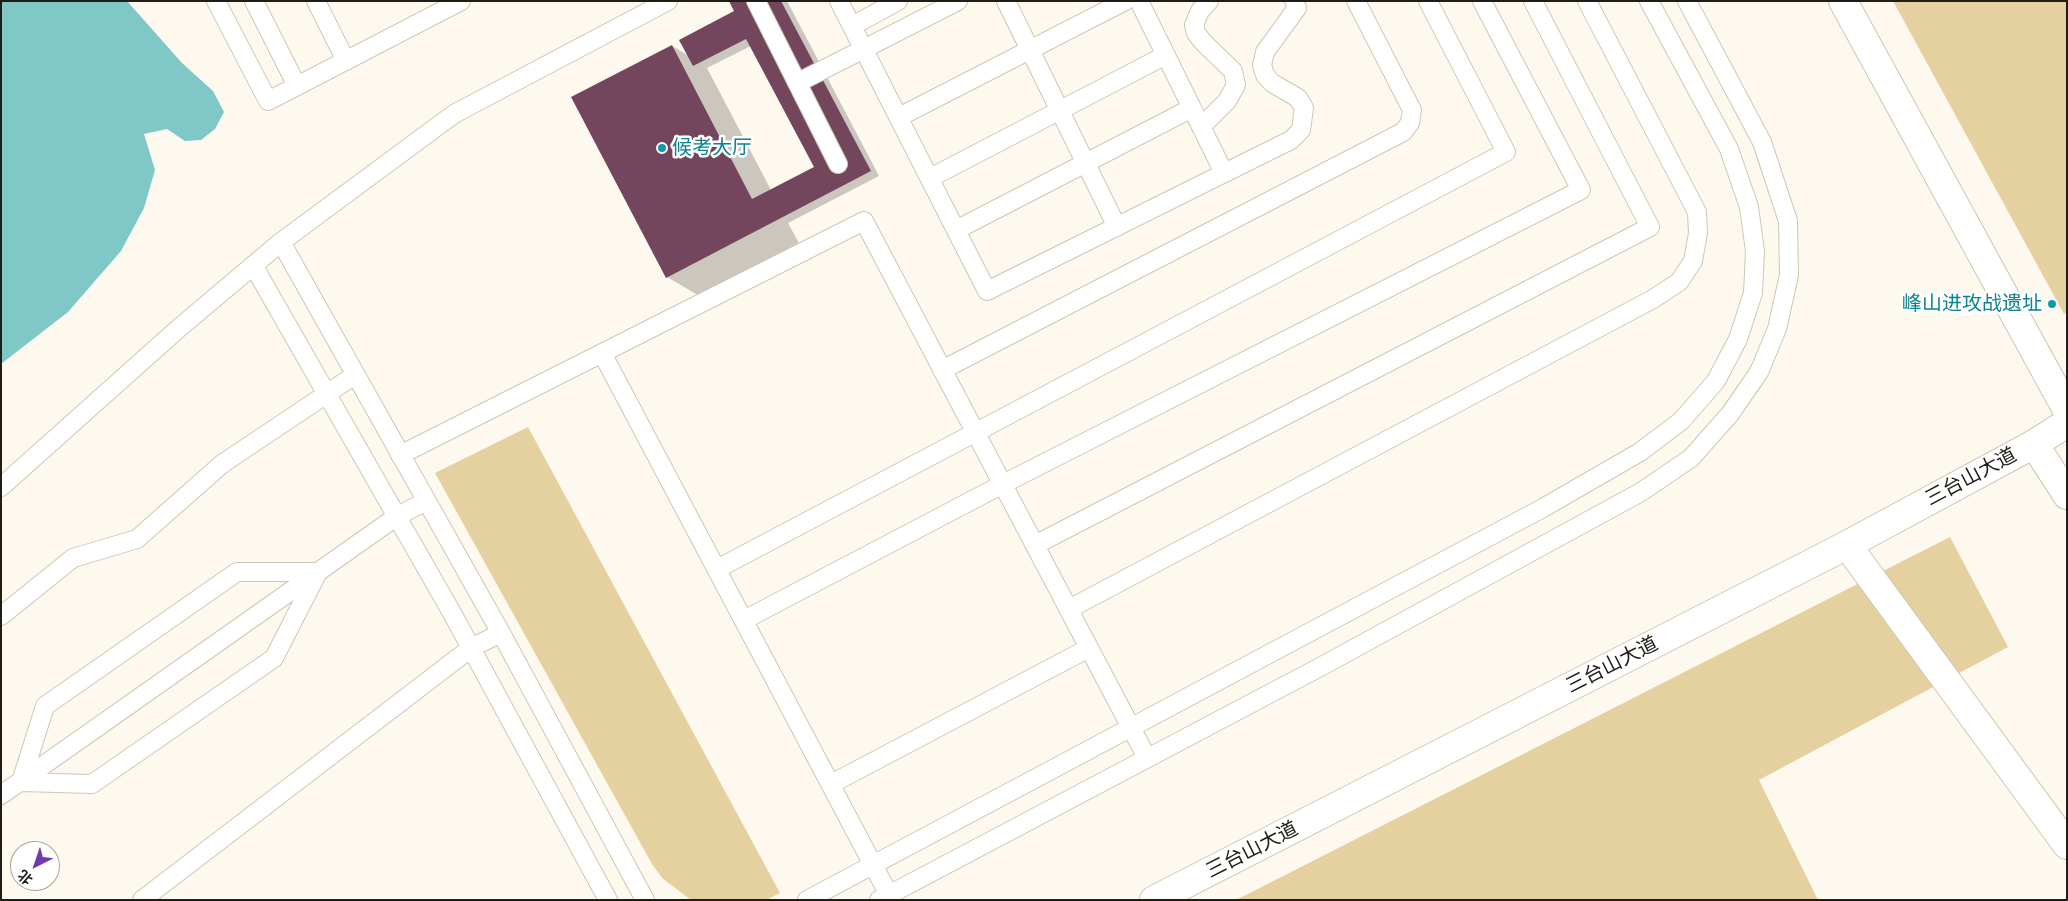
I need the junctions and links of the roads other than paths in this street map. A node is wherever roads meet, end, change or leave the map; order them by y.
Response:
1 (216, 1) edge
2 (254, 1) edge
3 (316, 1) edge
4 (461, 1) edge
5 (668, 1) edge
6 (756, 1) edge
7 (898, 1) edge
8 (958, 1) edge
9 (1006, 1) edge
10 (1126, 1) edge
11 (1139, 1) edge
12 (1209, 1) edge
13 (1294, 1) edge
14 (1356, 1) edge
15 (1428, 1) edge
16 (1482, 1) edge
17 (1533, 1) edge
18 (1587, 1) edge
19 (1648, 1) edge
20 (1686, 1) edge
21 (1844, 1) edge
22 (845, 3) edge
23 (436, 7) edge
24 (852, 26) junction
25 (864, 50) junction
26 (1030, 50) junction
27 (1166, 55) junction
28 (346, 61) junction
29 (797, 83) junction
30 (298, 86) junction
31 (1192, 108) junction
32 (1059, 110) junction
33 (899, 117) junction
34 (1201, 127) junction
35 (1085, 163) junction
36 (838, 164) dead end
37 (1224, 174) junction
38 (930, 178) junction
39 (1117, 227) junction
40 (956, 230) junction
41 (281, 242) junction
42 (254, 265) junction
43 (602, 353) junction
44 (942, 370) junction
45 (355, 375) junction
46 (326, 394) junction
47 (2067, 410) edge
48 (2067, 422) edge
49 (975, 432) junction
50 (2034, 444) junction
51 (400, 455) junction
52 (1002, 484) junction
53 (1, 487) edge
54 (2067, 495) edge
55 (426, 501) junction
56 (396, 517) junction
57 (1035, 545) junction
58 (1847, 545) junction
59 (717, 569) junction
60 (318, 572) junction
61 (1068, 609) junction
62 (1, 616) edge
63 (744, 620) junction
64 (501, 634) junction
65 (471, 648) junction
66 (1089, 648) junction
67 (1131, 727) junction
68 (1147, 758) junction
69 (21, 782) junction
70 (831, 784) junction
71 (1, 795) edge
72 (2067, 845) edge
73 (872, 865) junction
74 (884, 897) edge
75 (142, 900) edge
76 (608, 900) edge
77 (645, 900) edge
78 (807, 900) edge
79 (1154, 900) edge

1 - 30 lane
2 - 30 lane
3 - 28 lane
4 - 23 lane
5 - 41 lane
6 - 29 lane
7 - 24 lane
8 - 25 lane
9 - 26 lane
10 - 26 lane
11 - 27 lane
12 - 34 lane
13 - 37 lane
14 - 44 lane
15 - 49 lane
16 - 52 lane
17 - 57 lane
18 - 61 lane
19 - 67 lane
20 - 68 lane
21 - 47 main road
22 - 24 lane
23 - 28 lane
24 - 25 lane
25 - 29 lane
25 - 33 lane
26 - 32 lane
26 - 33 lane
27 - 31 lane
27 - 32 lane
28 - 30 lane
29 - 36 lane
31 - 34 lane
31 - 35 lane
32 - 35 lane
32 - 38 lane
33 - 38 lane
34 - 37 lane
35 - 39 lane
35 - 40 lane
37 - 39 lane
38 - 40 lane
39 - 40 lane
41 - 42 lane
41 - 45 lane
42 - 46 lane
42 - 53 lane
43 - 44 lane
43 - 51 lane
43 - 59 lane
44 - 49 lane
45 - 46 lane
45 - 51 lane
46 - 56 lane
46 - 62 lane
48 - 50 main road, 三台山大道
49 - 52 lane
49 - 59 lane
50 - 54 main road
50 - 58 main road, 三台山大道
51 - 55 lane
52 - 57 lane
52 - 63 lane
55 - 56 lane
55 - 64 lane
56 - 60 lane
56 - 65 lane
57 - 61 lane
58 - 72 main road
58 - 79 main road, 三台山大道
59 - 63 lane
60 - 69 lane
60 - 69 lane
60 - 69 lane
61 - 66 lane
63 - 70 lane
64 - 65 lane
64 - 77 lane
65 - 75 lane
65 - 76 lane
66 - 67 lane
66 - 70 lane
67 - 68 lane
67 - 73 lane
68 - 74 lane
69 - 71 lane
70 - 73 lane
73 - 74 lane
73 - 78 lane

